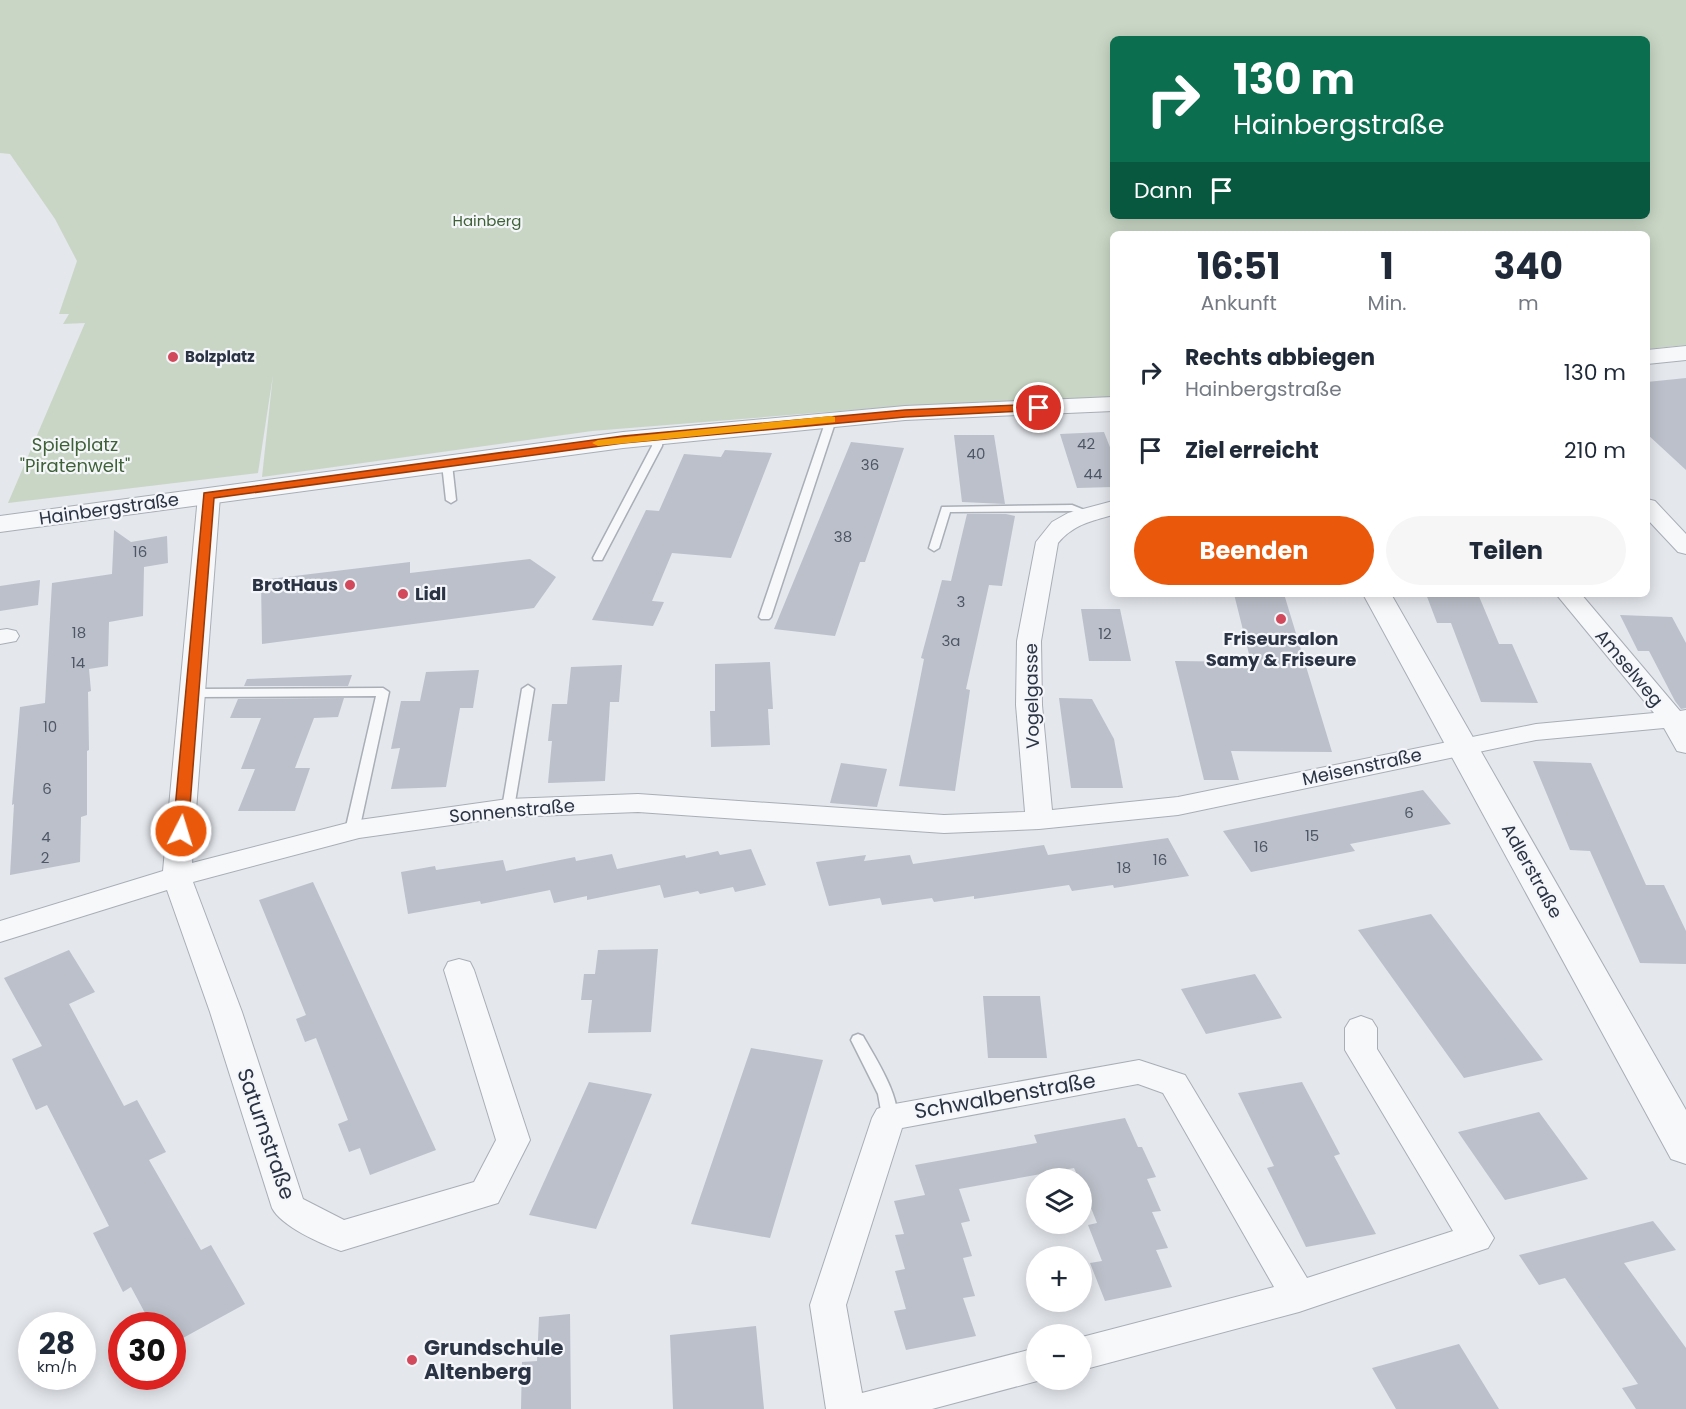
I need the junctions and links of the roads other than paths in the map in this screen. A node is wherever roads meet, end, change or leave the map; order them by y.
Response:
1 (1686, 353) edge
2 (1650, 357) edge
3 (1110, 404) edge
4 (831, 420) junction
5 (658, 436) junction
6 (447, 464) junction
7 (208, 496) junction
8 (451, 500) dead end
9 (1110, 509) edge
10 (1650, 509) edge
11 (1087, 513) junction
12 (0, 524) edge
13 (1686, 547) edge
14 (934, 548) dead end
15 (598, 558) dead end
16 (1379, 597) edge
17 (1571, 597) edge
18 (765, 617) dead end
19 (528, 689) dead end
20 (192, 693) junction
21 (1679, 718) edge
22 (1686, 745) edge
23 (1462, 746) junction
24 (508, 808) junction
25 (1039, 820) junction
26 (352, 831) junction
27 (177, 877) junction
28 (0, 932) edge
29 (459, 970) dead end
30 (1361, 1028) dead end
31 (858, 1040) dead end
32 (889, 1118) junction
33 (1686, 1147) edge
34 (1299, 1296) junction
35 (1092, 1350) edge
36 (1026, 1368) edge
37 (845, 1409) edge
38 (866, 1409) edge

1 - 2 street
3 - 4 street, Hainbergstraße
4 - 5 street, Hainbergstraße
4 - 18 lane
5 - 6 street, Hainbergstraße
5 - 15 lane
6 - 7 street, Hainbergstraße
6 - 8 lane
7 - 12 street, Hainbergstraße
7 - 20 street
9 - 11 street, Vogelgasse
10 - 13 street
11 - 14 lane
11 - 25 street, Vogelgasse
16 - 23 street, Adlerstraße
17 - 21 street, Amselweg
19 - 24 lane
20 - 26 lane
20 - 27 street
21 - 22 street, Amselweg
21 - 23 street, Meisenstraße
23 - 25 street, Meisenstraße
23 - 33 street, Adlerstraße
24 - 25 street, Sonnenstraße
24 - 26 street, Sonnenstraße
26 - 27 street, Sonnenstraße
27 - 28 street, Sonnenstraße
27 - 29 street, Saturnstraße
30 - 34 street
31 - 32 lane
32 - 34 street, Schwalbenstraße
32 - 37 street, Schwalbenstraße
34 - 35 street
36 - 38 street

